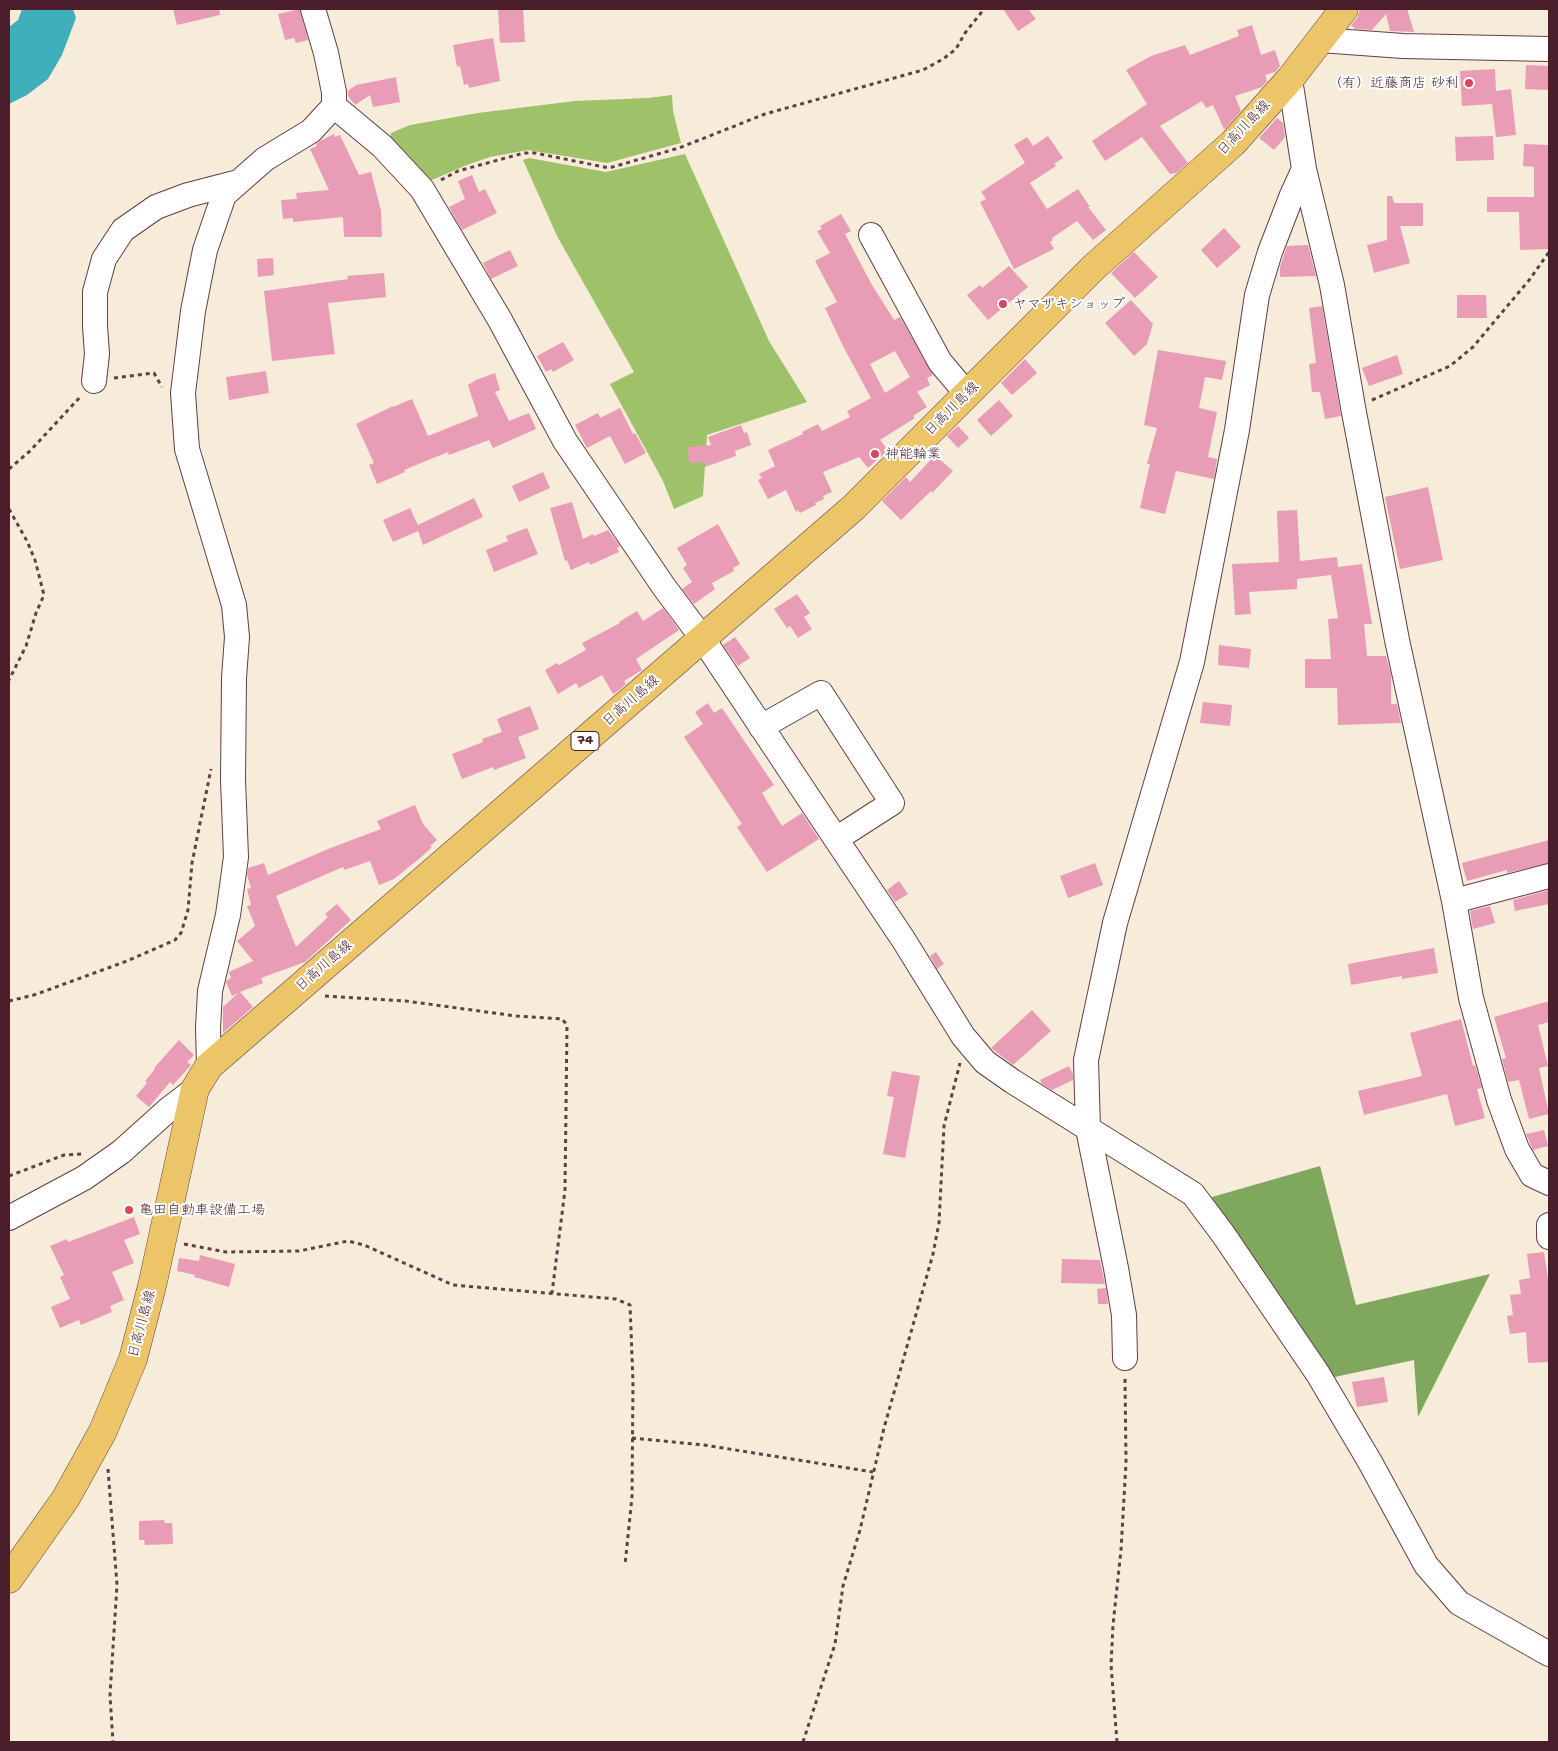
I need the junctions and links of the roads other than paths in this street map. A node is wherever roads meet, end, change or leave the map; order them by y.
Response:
1 (313, 9) edge
2 (1344, 9) edge
3 (1320, 40) junction
4 (1549, 48) edge
5 (1290, 79) junction
6 (334, 106) junction
7 (1304, 169) junction
8 (238, 182) junction
9 (871, 235) dead end
10 (94, 380) road end
11 (966, 394) junction
12 (703, 639) junction
13 (761, 727) junction
14 (836, 839) junction
15 (1549, 876) edge
16 (1454, 901) junction
17 (202, 1078) junction
18 (1088, 1129) junction
19 (1549, 1183) edge
20 (9, 1218) edge
21 (1549, 1225) edge
22 (1549, 1238) edge
23 (1124, 1358) road end
24 (9, 1580) edge
25 (1549, 1654) edge

1 - 6 street
2 - 3 main road, 日高川島線 / 74
3 - 4 street
3 - 5 main road, 日高川島線 / 74
5 - 7 street
5 - 11 main road, 日高川島線 / 74
6 - 8 street
6 - 12 street
7 - 16 street
7 - 18 street
8 - 10 street
8 - 17 street
9 - 11 street
11 - 12 main road, 日高川島線 / 74
12 - 13 street
12 - 17 main road, 日高川島線 / 74
13 - 14 street
13 - 14 street
14 - 18 street
15 - 16 street
16 - 19 street
17 - 20 street
17 - 24 main road, 日高川島線
18 - 23 street
18 - 25 street
21 - 22 street

